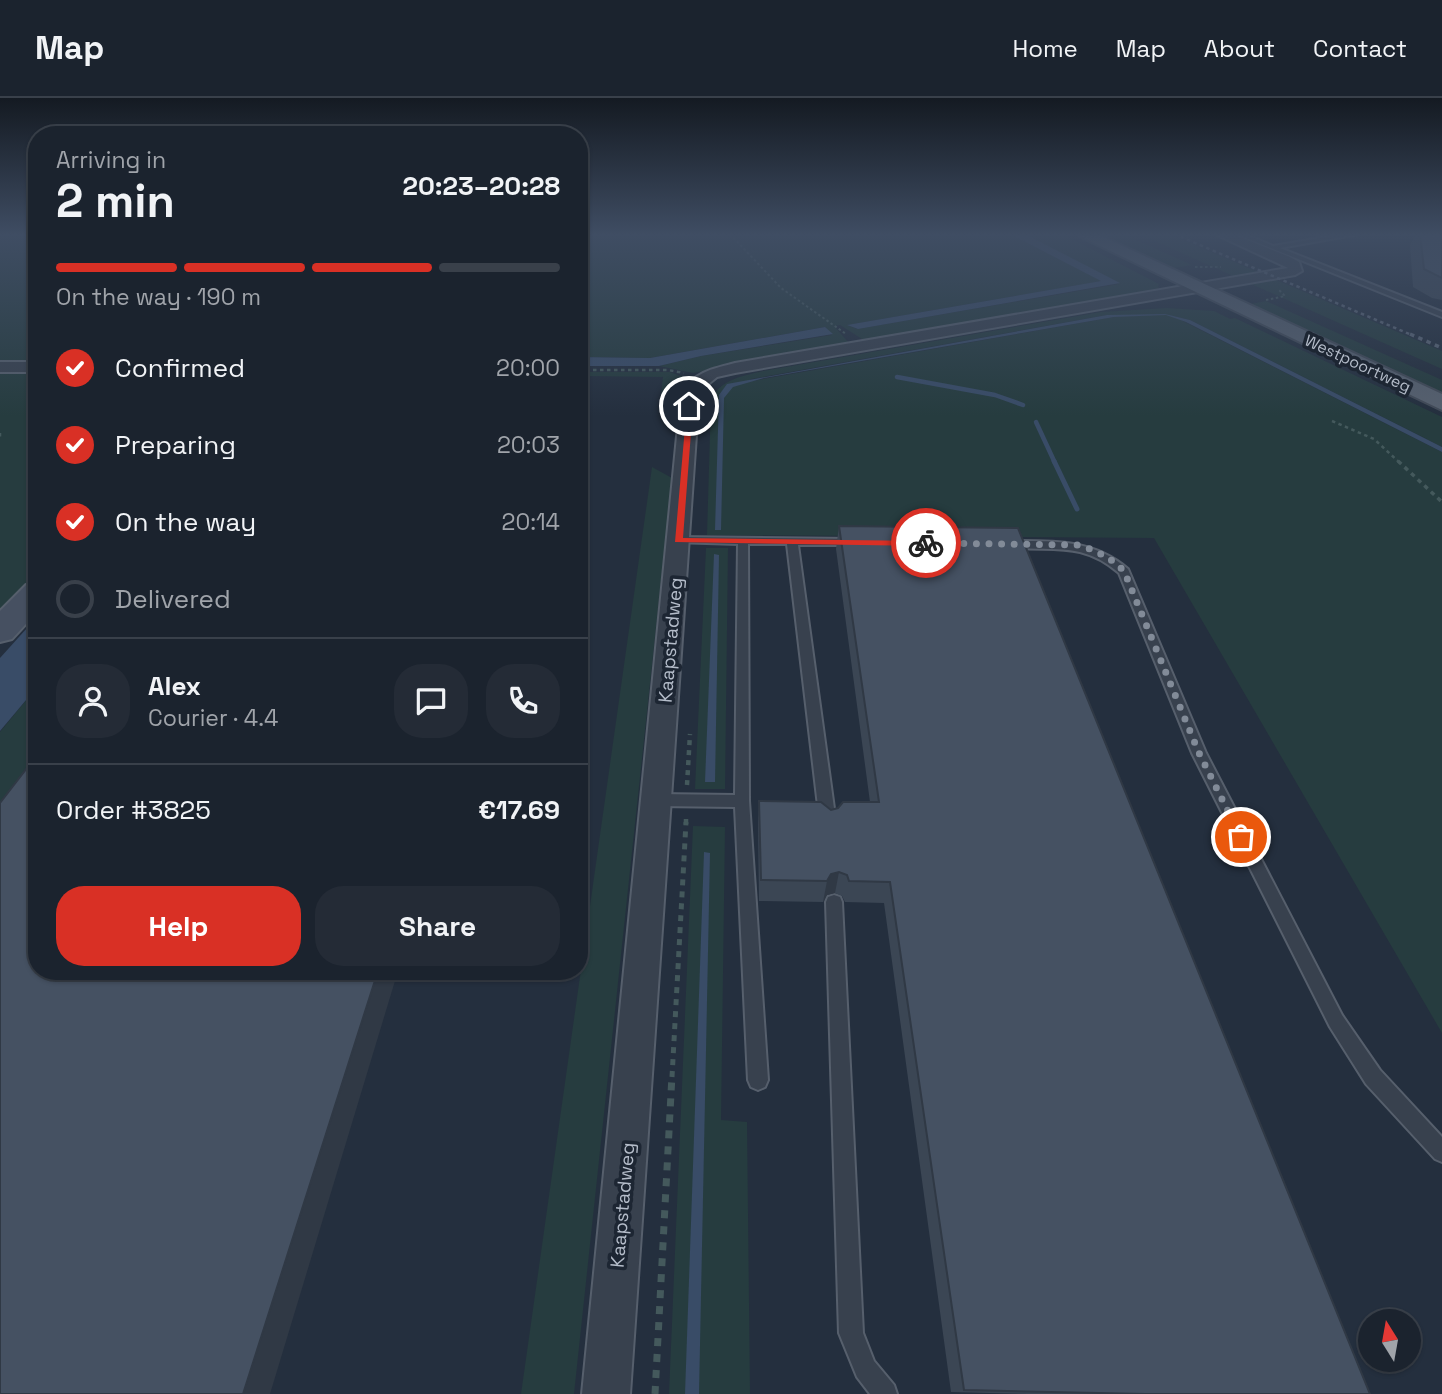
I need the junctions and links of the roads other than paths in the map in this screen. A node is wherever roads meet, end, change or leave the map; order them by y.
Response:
1 (1165, 294) edge
2 (1201, 294) edge
3 (1390, 294) edge
4 (1442, 315) edge
5 (0, 367) edge
6 (28, 367) edge
7 (1442, 402) edge
8 (678, 540) junction
9 (743, 541) junction
10 (792, 542) junction
11 (874, 543) edge
12 (996, 544) edge
13 (28, 601) edge
14 (0, 631) edge
15 (672, 800) junction
16 (742, 801) junction
17 (828, 823) edge
18 (834, 902) dead end
19 (758, 1080) dead end
20 (1442, 1152) edge
21 (606, 1394) edge
22 (885, 1394) edge

1 - 8 street, Kaapstadweg
2 - 7 main road, Westpoortweg
3 - 4 lane
5 - 6 street
8 - 9 lane
8 - 15 street, Kaapstadweg
9 - 10 lane
9 - 16 lane
10 - 11 lane
10 - 17 lane
12 - 20 lane
13 - 14 street
15 - 16 lane
15 - 21 street, Kaapstadweg
16 - 19 lane
18 - 22 lane

